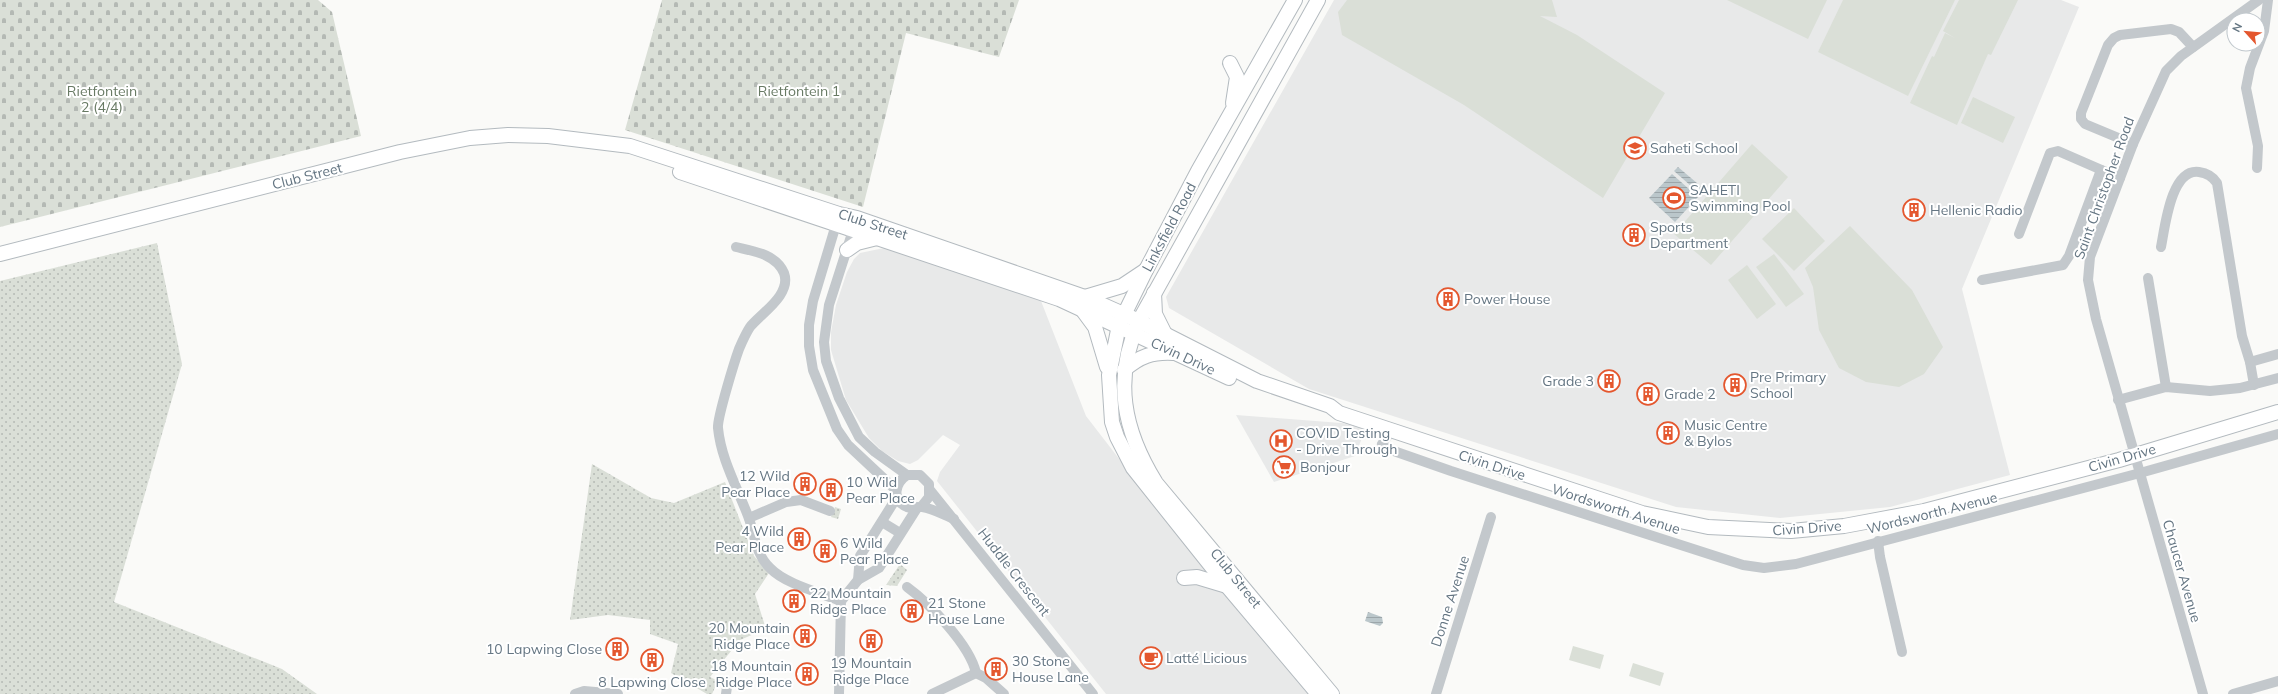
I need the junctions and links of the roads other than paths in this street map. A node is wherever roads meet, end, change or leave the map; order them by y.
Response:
1 (1295, 0) edge
2 (1318, 0) edge
3 (2259, 0) edge
4 (2268, 0) edge
5 (2193, 47) junction
6 (1230, 63) dead end
7 (1230, 115) junction
8 (2133, 144) junction
9 (2257, 168) dead end
10 (2101, 170) junction
11 (2120, 178) junction
12 (837, 219) junction
13 (855, 224) junction
14 (2019, 234) dead end
15 (880, 238) junction
16 (736, 247) dead end
17 (2161, 247) dead end
18 (847, 250) junction
19 (0, 254) edge
20 (1146, 270) junction
21 (2148, 278) dead end
22 (1982, 280) dead end
23 (1154, 293) junction
24 (1083, 302) junction
25 (1122, 320) junction
26 (1137, 327) junction
27 (1165, 334) junction
28 (1179, 354) junction
29 (2278, 354) edge
30 (2250, 362) junction
31 (1124, 370) junction
32 (1109, 375) junction
33 (2278, 378) edge
34 (2254, 384) junction
35 (2166, 387) junction
36 (2118, 400) junction
37 (2278, 412) edge
38 (1339, 413) junction
39 (1390, 431) junction
40 (2278, 434) edge
41 (2133, 455) junction
42 (1138, 464) junction
43 (2140, 473) junction
44 (907, 475) junction
45 (930, 490) junction
46 (896, 494) junction
47 (919, 507) junction
48 (830, 511) dead end
49 (1491, 517) dead end
50 (749, 518) junction
51 (954, 519) junction
52 (882, 522) junction
53 (900, 533) junction
54 (1878, 541) junction
55 (1184, 578) dead end
56 (858, 580) junction
57 (1227, 586) junction
58 (907, 587) dead end
59 (841, 601) junction
60 (1051, 642) junction
61 (1902, 652) dead end
62 (976, 673) junction
63 (2278, 681) edge
64 (575, 694) edge
65 (618, 694) edge
66 (840, 694) edge
67 (932, 694) edge
68 (1004, 694) edge
69 (1093, 694) edge
70 (1098, 694) edge
71 (1318, 694) edge
72 (1332, 694) edge
73 (1436, 694) edge
74 (2202, 694) edge
75 (2234, 694) edge

1 - 7 main road, Linksfield Road
2 - 23 main road, Linksfield Road
3 - 5 street, Saint Christopher Road
4 - 9 street
5 - 8 street, Saint Christopher Road
5 - 8 street
6 - 7 main road
7 - 20 main road, Linksfield Road
8 - 11 street, Saint Christopher Road
10 - 11 street
10 - 14 street
10 - 22 street
11 - 36 street, Saint Christopher Road
12 - 13 main road, Club Street
12 - 19 main road, Club Street
12 - 46 street
13 - 15 main road, Club Street
13 - 18 street
13 - 24 main road, Club Street
15 - 18 main road
15 - 24 main road, Club Street
16 - 50 street
17 - 30 street
18 - 44 street
20 - 24 main road
20 - 25 main road, Linksfield Road
21 - 35 street
23 - 26 main road, Linksfield Road
23 - 27 main road
24 - 25 main road, Club Street
24 - 32 main road
25 - 26 main road, Civin Drive
25 - 32 main road, Linksfield Road
26 - 27 main road, Civin Drive
26 - 28 main road, Civin Drive
26 - 31 main road, Linksfield Road
27 - 38 main road, Civin Drive
28 - 31 main road
28 - 38 main road, Civin Drive
29 - 30 street
30 - 34 street
31 - 42 main road, Linksfield Road
32 - 42 main road, Linksfield Road
33 - 34 street
34 - 35 street
35 - 36 street
36 - 41 street, Saint Christopher Road
37 - 41 main road, Civin Drive
38 - 39 main road, Civin Drive
39 - 41 main road, Civin Drive
39 - 54 street, Wordsworth Avenue
40 - 43 street, Wordsworth Avenue
41 - 43 street, Chaucer Avenue
42 - 57 main road, Club Street
42 - 72 main road, Club Street
43 - 54 street, Wordsworth Avenue
43 - 74 street, Chaucer Avenue
44 - 45 street
44 - 46 street
45 - 47 street
45 - 51 street, Huddle Crescent
46 - 47 street
46 - 52 street
47 - 51 street
47 - 53 street
48 - 50 street
49 - 73 street, Donne Avenue
50 - 59 street
51 - 60 street, Huddle Crescent
52 - 53 street
52 - 56 street
53 - 56 street
54 - 61 street
55 - 57 main road
56 - 59 street
57 - 71 main road, Club Street
58 - 62 street
59 - 66 street
60 - 69 street, Huddle Crescent
60 - 70 street, Huddle Crescent
62 - 67 street
62 - 68 street
63 - 75 street
64 - 65 street

